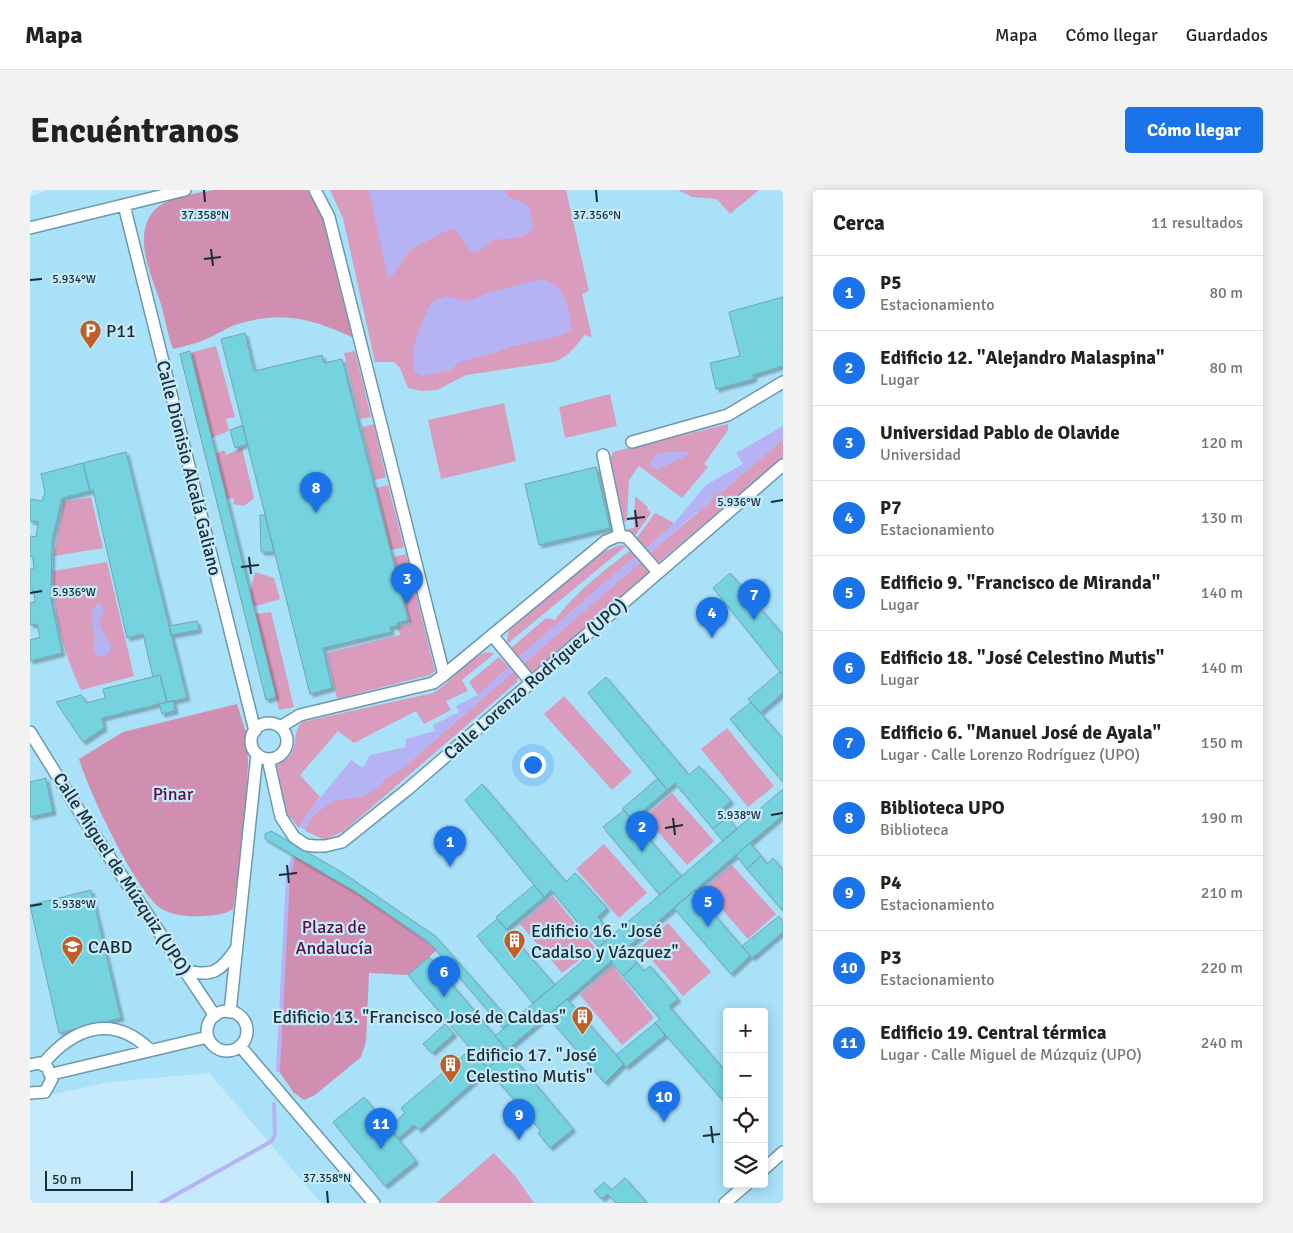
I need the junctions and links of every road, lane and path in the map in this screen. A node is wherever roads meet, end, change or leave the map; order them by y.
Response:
1 (185, 190) edge
2 (316, 190) edge
3 (124, 205) junction
4 (30, 228) edge
5 (783, 382) edge
6 (632, 442) dead end
7 (603, 455) dead end
8 (783, 465) edge
9 (620, 536) junction
10 (658, 572) junction
11 (492, 635) junction
12 (444, 675) junction
13 (530, 682) junction
14 (280, 727) junction
15 (255, 731) junction
16 (30, 734) edge
17 (262, 757) junction
18 (236, 949) junction
19 (185, 970) junction
20 (230, 1012) junction
21 (215, 1016) junction
22 (208, 1037) junction
23 (240, 1046) junction
24 (150, 1050) junction
25 (30, 1064) edge
26 (43, 1064) junction
27 (52, 1074) junction
28 (32, 1095) edge
29 (783, 1152) edge
30 (768, 1165) edge
31 (742, 1188) edge
32 (374, 1203) edge
33 (725, 1203) edge

1 - 3 street
2 - 12 street
3 - 4 street
3 - 15 street, Calle Dionisio Alcalá Galiano
5 - 6 street
7 - 9 street
8 - 10 street, Calle Lorenzo Rodríguez (UPO)
9 - 10 street
9 - 11 street
10 - 13 street, Calle Lorenzo Rodríguez (UPO)
11 - 12 street
11 - 13 street
12 - 14 street
13 - 17 street, Calle Lorenzo Rodríguez (UPO)
14 - 15 street
14 - 17 street
15 - 17 street
16 - 19 street, Calle Miguel de Múzquiz (UPO)
17 - 18 street
18 - 19 street
18 - 20 street
19 - 21 street, Calle Miguel de Múzquiz (UPO)
20 - 21 street
20 - 23 street
21 - 22 street
22 - 23 street
22 - 24 street
23 - 32 street
24 - 26 street
24 - 27 street
25 - 26 street
26 - 27 street
27 - 28 street
29 - 30 street
31 - 33 street

